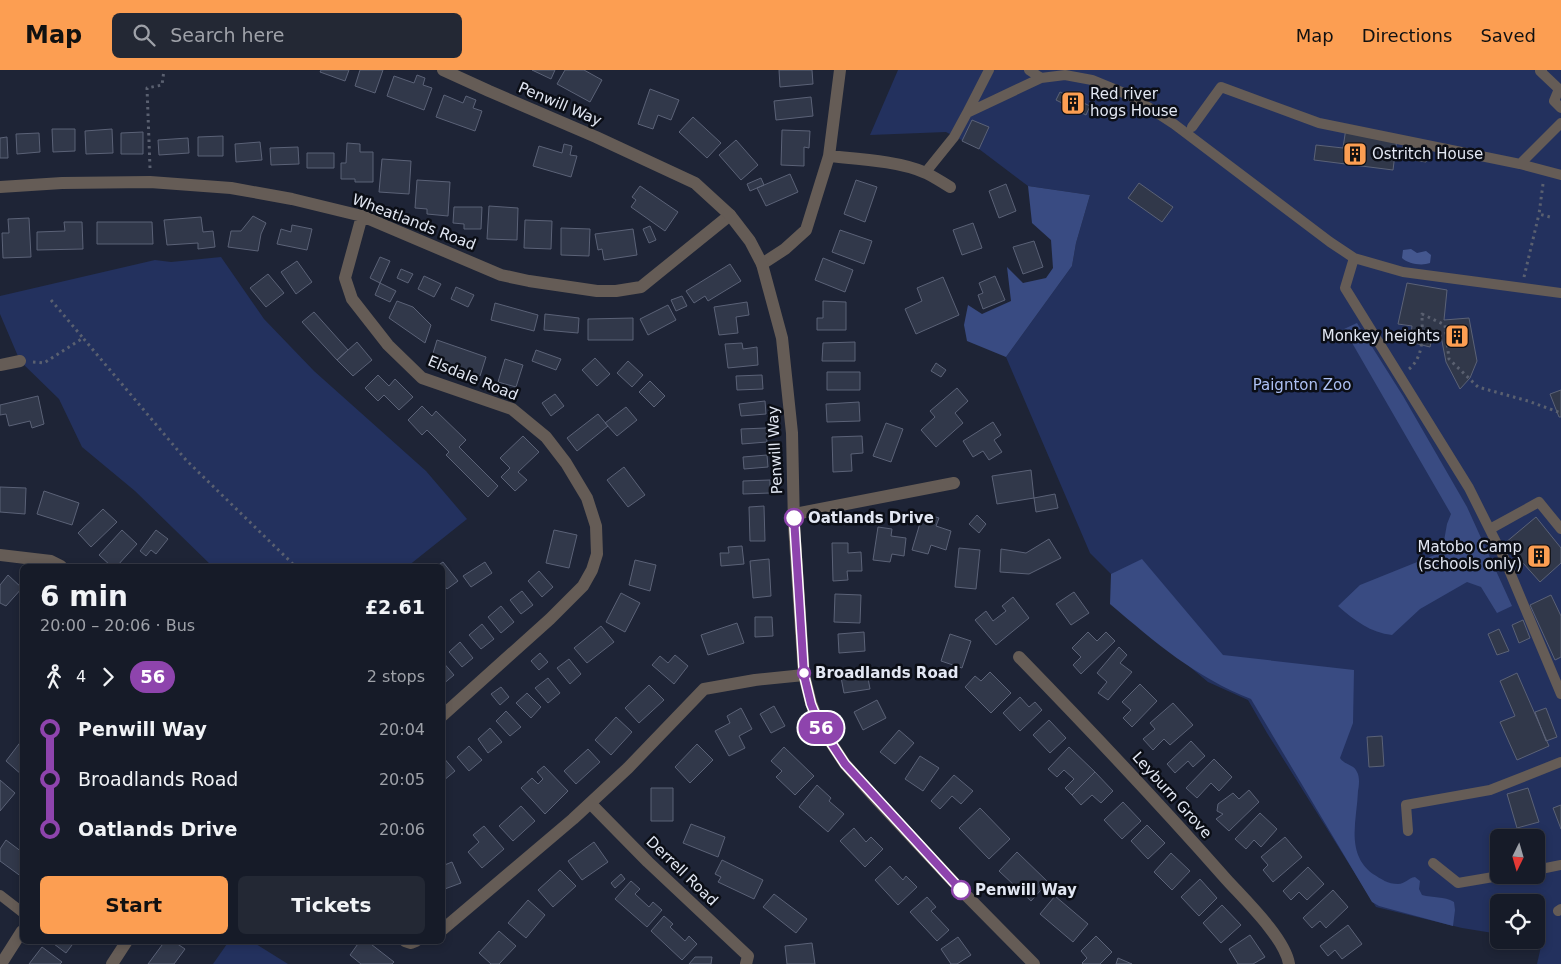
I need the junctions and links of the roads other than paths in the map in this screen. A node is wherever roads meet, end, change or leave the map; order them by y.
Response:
1 (443, 70) edge
2 (840, 70) edge
3 (989, 70) edge
4 (1029, 70) edge
5 (1542, 70) edge
6 (1041, 78) junction
7 (1561, 108) edge
8 (967, 113) junction
9 (1561, 123) edge
10 (1192, 127) dead end
11 (829, 156) junction
12 (1520, 164) junction
13 (926, 173) junction
14 (1561, 176) edge
15 (0, 187) edge
16 (950, 187) dead end
17 (730, 215) junction
18 (362, 216) junction
19 (1354, 258) junction
20 (762, 264) junction
21 (1561, 293) edge
22 (20, 361) road end
23 (0, 364) edge
24 (954, 483) dead end
25 (794, 514) junction
26 (1490, 529) junction
27 (1561, 529) edge
28 (0, 554) edge
29 (57, 564) edge
30 (1019, 657) dead end
31 (804, 675) junction
32 (1561, 694) edge
33 (445, 713) edge
34 (1561, 762) edge
35 (590, 803) junction
36 (1408, 832) dead end
37 (1433, 863) dead end
38 (1561, 865) edge
39 (1545, 868) edge
40 (1490, 878) edge
41 (0, 895) edge
42 (20, 910) edge
43 (445, 927) edge
44 (20, 934) edge
45 (125, 944) edge
46 (1, 964) edge
47 (112, 964) edge
48 (746, 964) edge
49 (1034, 964) edge
50 (1289, 964) edge

1 - 17 street, Penwill Way
2 - 11 street
3 - 8 lane
4 - 6 lane
5 - 7 lane
6 - 8 lane
6 - 19 lane
8 - 13 lane
9 - 12 lane
10 - 12 lane
11 - 13 street
11 - 20 street
12 - 14 lane
13 - 16 street
15 - 18 street, Wheatlands Road
17 - 18 street, Wheatlands Road
17 - 20 street, Penwill Way
18 - 33 street, Elsdale Road
19 - 21 lane
19 - 26 lane
20 - 25 street, Penwill Way
22 - 23 street
24 - 25 street
25 - 31 street, Penwill Way
26 - 27 lane
26 - 32 lane
28 - 29 street
30 - 50 street, Leyburn Grove
31 - 35 street
31 - 49 street, Penwill Way
34 - 36 lane
35 - 43 street
35 - 48 street, Derrell Road
37 - 40 lane
38 - 39 lane
41 - 42 lane
44 - 46 street
45 - 47 street

